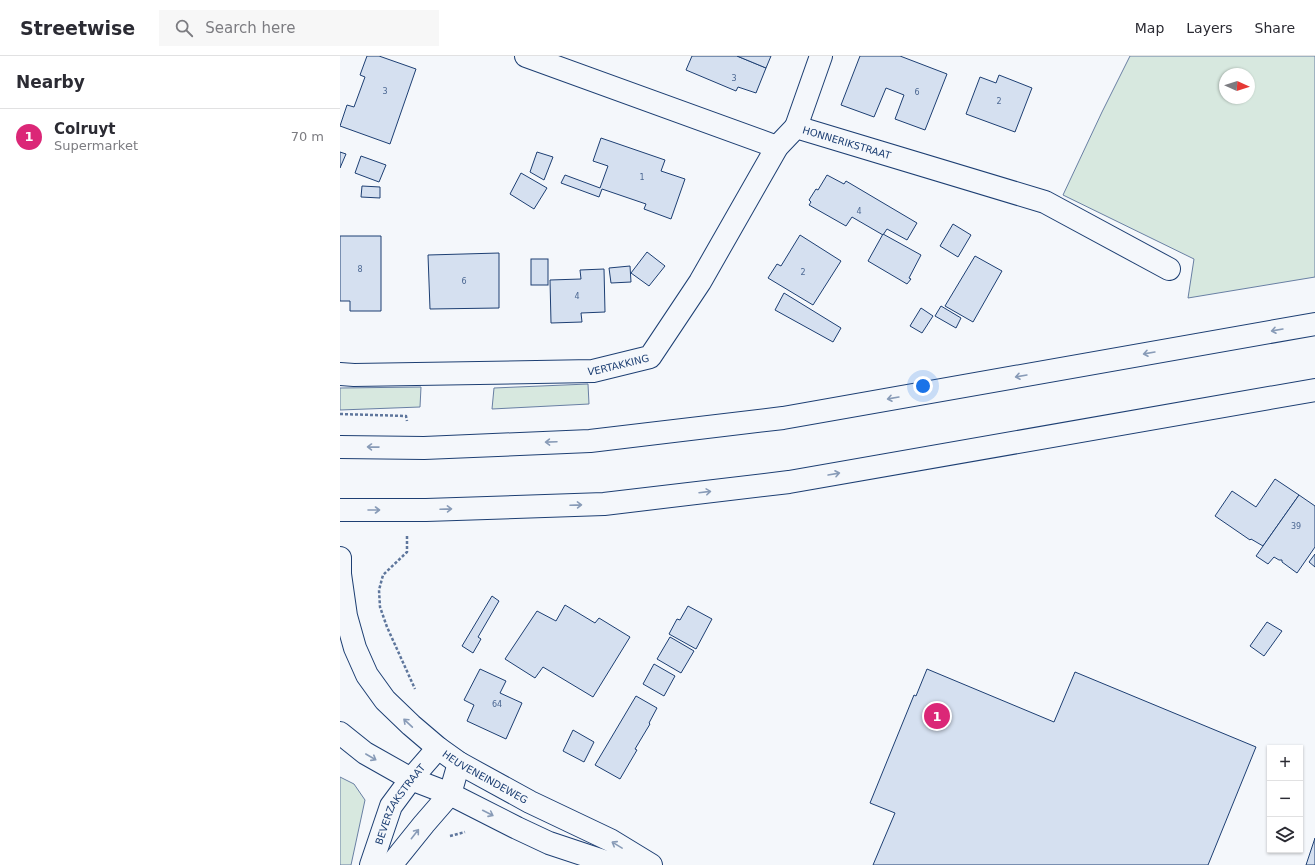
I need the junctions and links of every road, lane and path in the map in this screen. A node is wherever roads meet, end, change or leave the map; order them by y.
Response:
1 (526, 56) edge
2 (822, 56) edge
3 (796, 127) junction
4 (777, 147) junction
5 (1169, 269) dead end
6 (1315, 324) edge
7 (340, 374) edge
8 (1315, 390) edge
9 (340, 414) edge
10 (406, 416) dead end
11 (340, 447) edge
12 (340, 510) edge
13 (406, 552) dead end
14 (340, 558) edge
15 (347, 651) edge
16 (415, 689) dead end
17 (340, 734) edge
18 (438, 748) junction
19 (459, 763) junction
20 (411, 779) junction
21 (450, 794) junction
22 (371, 865) edge
23 (391, 865) edge
24 (627, 865) edge
25 (651, 865) edge

1 - 4 main road
2 - 3 main road
3 - 4 main road, HONNERIKSTRAAT
3 - 5 main road, HONNERIKSTRAAT
4 - 7 main road, VERTAKKING
6 -> 11 main road
12 -> 8 main road
9 - 10 path
13 - 16 path
14 - 15 main road, HEUVENEINDEWEG
18 -> 15 main road, HEUVENEINDEWEG
17 -> 20 main road
18 - 19 main road, HEUVENEINDEWEG
18 - 20 main road, BEVERZAKSTRAAT
19 - 21 main road
25 -> 19 main road, HEUVENEINDEWEG
20 - 21 main road
20 - 22 main road, BEVERZAKSTRAAT
23 -> 21 main road
21 -> 24 main road

